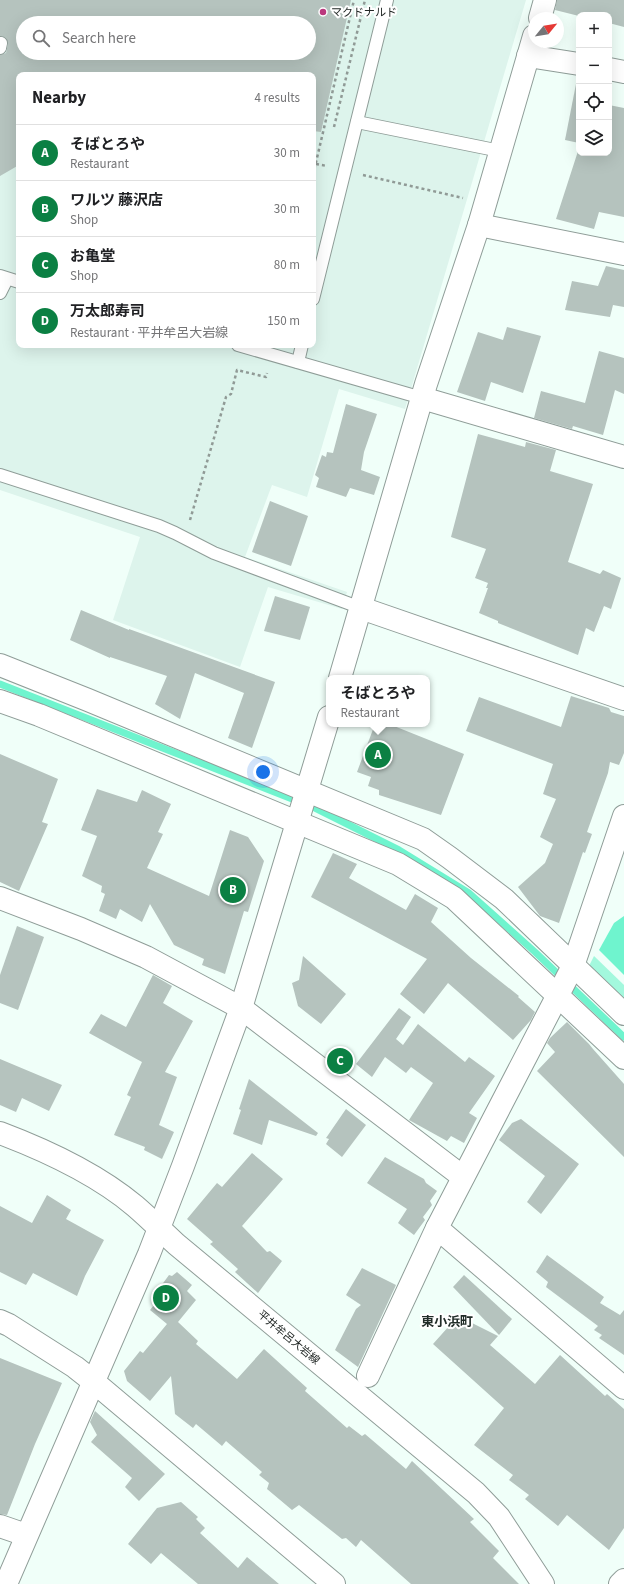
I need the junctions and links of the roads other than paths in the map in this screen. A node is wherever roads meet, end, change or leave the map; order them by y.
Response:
1 (387, 0) edge
2 (545, 0) edge
3 (542, 12) edge
4 (530, 48) edge
5 (536, 48) edge
6 (576, 63) edge
7 (612, 70) edge
8 (624, 72) edge
9 (357, 122) junction
10 (500, 151) junction
11 (479, 225) junction
12 (624, 254) edge
13 (3, 277) edge
14 (16, 281) edge
15 (316, 288) edge
16 (0, 293) edge
17 (248, 348) edge
18 (301, 348) edge
19 (298, 362) junction
20 (422, 398) junction
21 (624, 457) edge
22 (0, 475) edge
23 (361, 608) junction
24 (0, 665) edge
25 (341, 675) edge
26 (624, 699) edge
27 (0, 701) edge
28 (326, 727) edge
29 (308, 790) junction
30 (624, 816) edge
31 (298, 822) junction
32 (0, 898) edge
33 (573, 966) junction
34 (557, 996) junction
35 (241, 1008) junction
36 (624, 1014) edge
37 (624, 1058) edge
38 (0, 1133) edge
39 (463, 1177) junction
40 (437, 1228) junction
41 (159, 1229) junction
42 (0, 1321) edge
43 (368, 1376) dead end
44 (94, 1382) junction
45 (624, 1388) edge
46 (0, 1526) edge
47 (26, 1535) junction
48 (624, 1580) edge
49 (6, 1584) edge
50 (334, 1584) edge
51 (543, 1584) edge
52 (620, 1584) edge

1 - 9 lane
2 - 3 street
4 - 10 street
5 - 6 street
7 - 8 street
9 - 10 lane
9 - 15 lane
10 - 11 street
11 - 12 street
11 - 20 street
13 - 14 lane
13 - 16 lane
17 - 19 lane
18 - 19 lane
19 - 20 lane
20 - 21 street
20 - 23 street
22 - 23 lane
23 - 25 street
23 - 26 street
24 - 29 street
27 - 31 street
28 - 29 street
29 - 31 street
29 - 33 street
30 - 33 street
31 - 34 street
31 - 35 street
32 - 35 street
33 - 34 street
33 - 36 street
34 - 37 street
34 - 39 street
35 - 39 street
35 - 41 street
38 - 41 street, 平井牟呂大岩線
39 - 40 street
40 - 43 street
40 - 45 street
41 - 44 street
41 - 51 street, 平井牟呂大岩線
42 - 44 street
44 - 47 street
44 - 50 street
46 - 47 street
47 - 49 street
48 - 52 street

